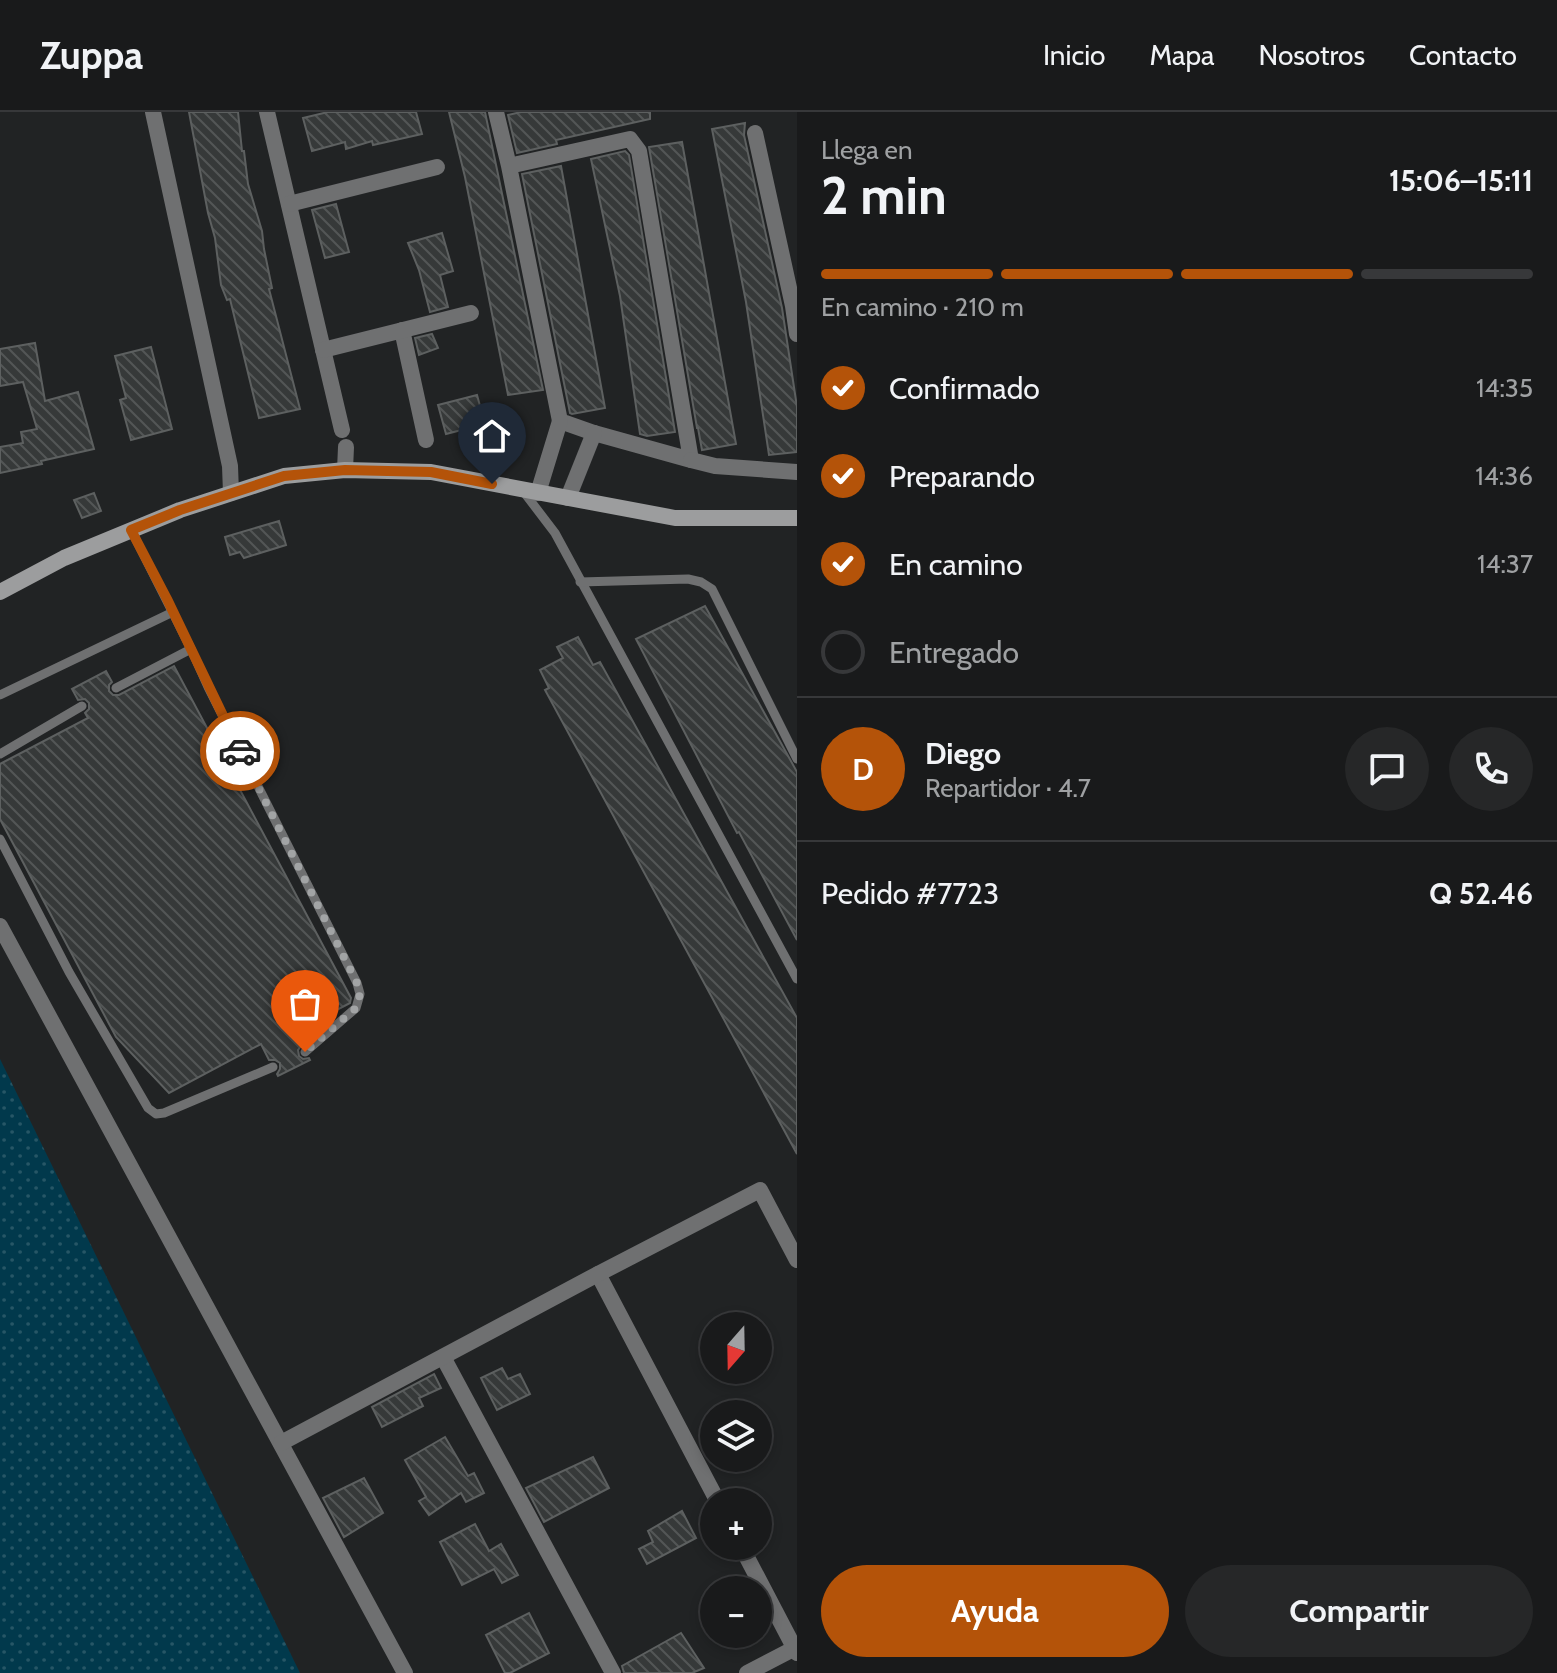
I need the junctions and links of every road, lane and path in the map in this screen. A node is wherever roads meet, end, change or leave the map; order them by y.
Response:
1 (153, 112) edge
2 (267, 112) edge
3 (496, 112) edge
4 (755, 133) dead end
5 (509, 166) junction
6 (437, 167) dead end
7 (289, 204) junction
8 (471, 313) dead end
9 (402, 330) junction
10 (797, 334) edge
11 (323, 350) junction
12 (560, 421) junction
13 (594, 433) junction
14 (426, 440) dead end
15 (691, 460) junction
16 (345, 470) junction
17 (797, 472) edge
18 (530, 491) junction
19 (231, 493) junction
20 (568, 498) junction
21 (797, 518) edge
22 (131, 530) junction
23 (580, 582) junction
24 (0, 592) edge
25 (173, 612) junction
26 (191, 649) junction
27 (116, 688) dead end
28 (0, 695) edge
29 (82, 706) dead end
30 (0, 754) edge
31 (797, 759) edge
32 (0, 839) edge
33 (0, 926) edge
34 (797, 979) edge
35 (305, 1052) dead end
36 (273, 1067) dead end
37 (797, 1260) edge
38 (598, 1274) junction
39 (443, 1357) junction
40 (281, 1443) junction
41 (711, 1488) edge
42 (748, 1560) edge
43 (796, 1650) edge
44 (405, 1673) edge
45 (613, 1673) edge
46 (747, 1673) edge

1 - 19 street
2 - 7 street
3 - 5 street
4 - 10 street
5 - 12 street
5 - 15 street
6 - 7 street
7 - 11 street
8 - 9 street
9 - 11 street
9 - 14 street
11 - 16 street
12 - 13 street
12 - 18 street
13 - 15 street
13 - 20 street
15 - 17 street
16 - 18 main road
16 - 19 main road
18 - 20 main road
18 - 23 lane
19 - 22 main road
20 - 21 main road
22 - 24 main road
22 - 25 lane
23 - 31 lane
23 - 34 lane
25 - 26 lane
25 - 28 lane
26 - 27 lane
26 - 35 lane
29 - 30 lane
32 - 36 lane
33 - 40 street
37 - 38 street
38 - 39 street
38 - 41 street
39 - 40 street
39 - 45 street
40 - 44 street
42 - 43 street
43 - 46 street

